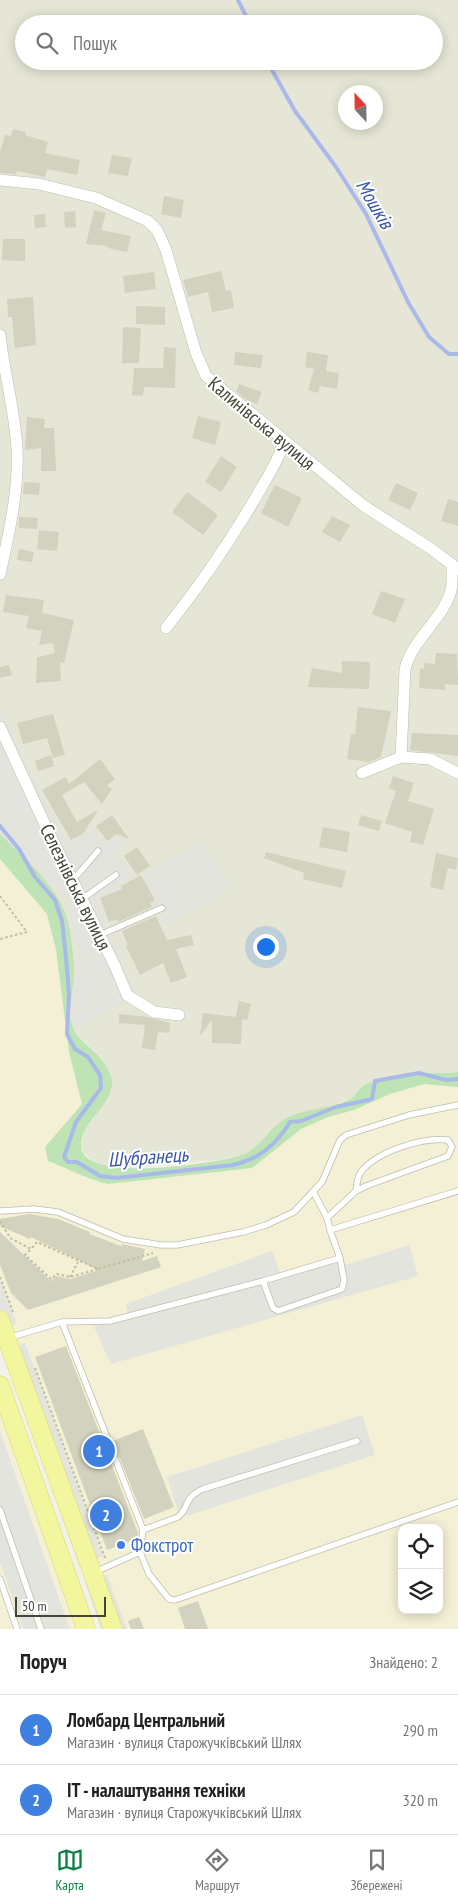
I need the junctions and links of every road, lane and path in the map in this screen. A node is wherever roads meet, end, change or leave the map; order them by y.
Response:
1 (0, 180) edge
2 (0, 335) edge
3 (284, 442) junction
4 (455, 568) edge
5 (0, 574) edge
6 (166, 628) dead end
7 (0, 727) edge
8 (401, 757) junction
9 (362, 773) dead end
10 (458, 773) edge
11 (98, 851) dead end
12 (116, 875) dead end
13 (73, 880) junction
14 (0, 896) edge
15 (82, 899) junction
16 (162, 908) dead end
17 (100, 935) junction
18 (0, 939) edge
19 (179, 1015) dead end
20 (458, 1105) edge
21 (356, 1190) junction
22 (313, 1191) junction
23 (458, 1191) edge
24 (0, 1211) edge
25 (327, 1218) junction
26 (0, 1221) edge
27 (330, 1230) junction
28 (177, 1245) junction
29 (31, 1249) junction
30 (340, 1258) junction
31 (78, 1261) junction
32 (98, 1269) junction
33 (0, 1277) edge
34 (70, 1277) junction
35 (263, 1281) junction
36 (8, 1318) edge
37 (62, 1322) junction
38 (7, 1338) junction
39 (32, 1362) dead end
40 (0, 1385) edge
41 (357, 1441) dead end
42 (458, 1502) edge
43 (0, 1510) edge
44 (143, 1530) junction
45 (140, 1552) junction
46 (104, 1556) dead end
47 (93, 1572) junction
48 (0, 1579) edge
49 (17, 1629) edge
50 (41, 1629) edge
51 (86, 1629) edge
52 (113, 1629) edge

1 - 3 street, Калинівська вулиця
2 - 5 street
3 - 4 street, Калинівська вулиця
3 - 6 street
4 - 8 street
7 - 13 street, Селезнівська вулиця
8 - 9 street
8 - 10 street
11 - 13 lane
12 - 15 lane
13 - 15 street, Селезнівська вулиця
14 - 18 path
15 - 17 street, Селезнівська вулиця
16 - 17 lane
17 - 19 street, Селезнівська вулиця
20 - 22 lane
21 - 21 lane
21 - 25 lane
22 - 25 lane
22 - 28 lane
23 - 27 lane
24 - 28 lane
25 - 27 lane
26 - 29 path
27 - 30 lane
28 - 32 path
29 - 31 path
29 - 34 path
30 - 35 lane
30 - 35 lane
31 - 32 path
31 - 34 path
32 - 34 path
33 - 36 path
35 - 37 lane
36 - 38 main road
37 - 38 lane
37 - 44 lane
38 - 47 main road
39 - 46 path
40 - 51 main road
41 - 44 lane
42 - 45 lane
43 - 50 lane
44 - 45 lane
45 - 47 lane
47 - 52 main road
48 - 49 lane

